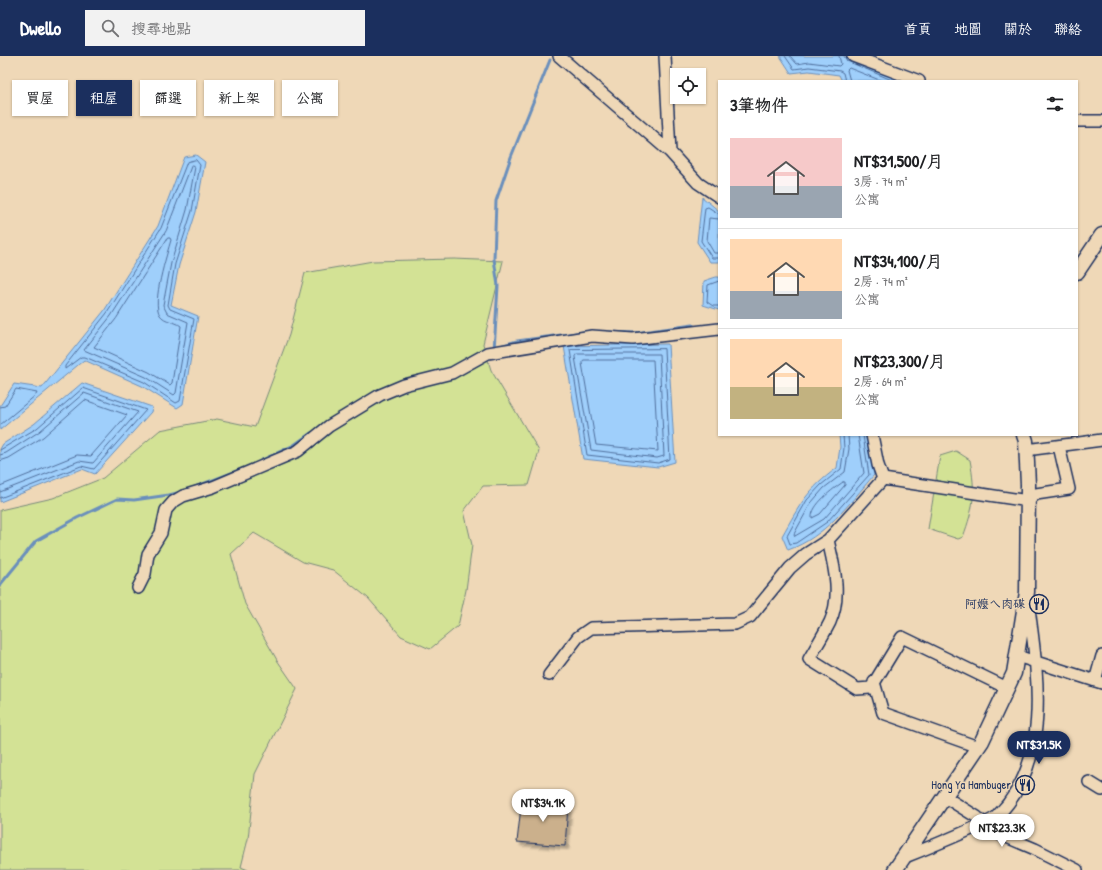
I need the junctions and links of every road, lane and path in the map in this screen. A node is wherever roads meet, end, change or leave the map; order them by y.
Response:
1 (559, 56) edge
2 (665, 56) edge
3 (853, 56) edge
4 (916, 80) edge
5 (1078, 121) edge
6 (1102, 121) edge
7 (670, 152) junction
8 (718, 196) edge
9 (1102, 235) edge
10 (1078, 271) edge
11 (718, 329) edge
12 (872, 436) edge
13 (1024, 436) edge
14 (1102, 440) edge
15 (1059, 446) junction
16 (1026, 450) junction
17 (883, 479) junction
18 (1028, 501) junction
19 (828, 540) junction
20 (138, 588) dead end
21 (1027, 592) junction
22 (1016, 656) junction
23 (1102, 656) edge
24 (1036, 663) junction
25 (549, 675) dead end
26 (874, 682) junction
27 (1099, 682) edge
28 (1007, 688) junction
29 (978, 747) junction
30 (1089, 782) dead end
31 (1102, 790) edge
32 (945, 797) junction
33 (983, 824) junction
34 (905, 857) junction
35 (895, 870) edge
36 (1077, 870) edge

1 - 7 street
2 - 7 street
3 - 4 street
5 - 6 street
7 - 8 street
9 - 10 main road
11 - 20 street
12 - 17 street
13 - 16 main road
14 - 15 street
15 - 16 street
15 - 18 street
16 - 18 main road
17 - 18 street
17 - 19 street
18 - 21 main road
19 - 25 street
19 - 26 street
21 - 22 main road
21 - 24 street
22 - 24 street
22 - 28 main road
23 - 27 street
24 - 27 street
24 - 33 street
26 - 28 street
26 - 29 street
28 - 29 main road
29 - 32 main road
30 - 31 street
32 - 33 street
32 - 34 main road
33 - 34 street
33 - 36 street
34 - 35 main road

